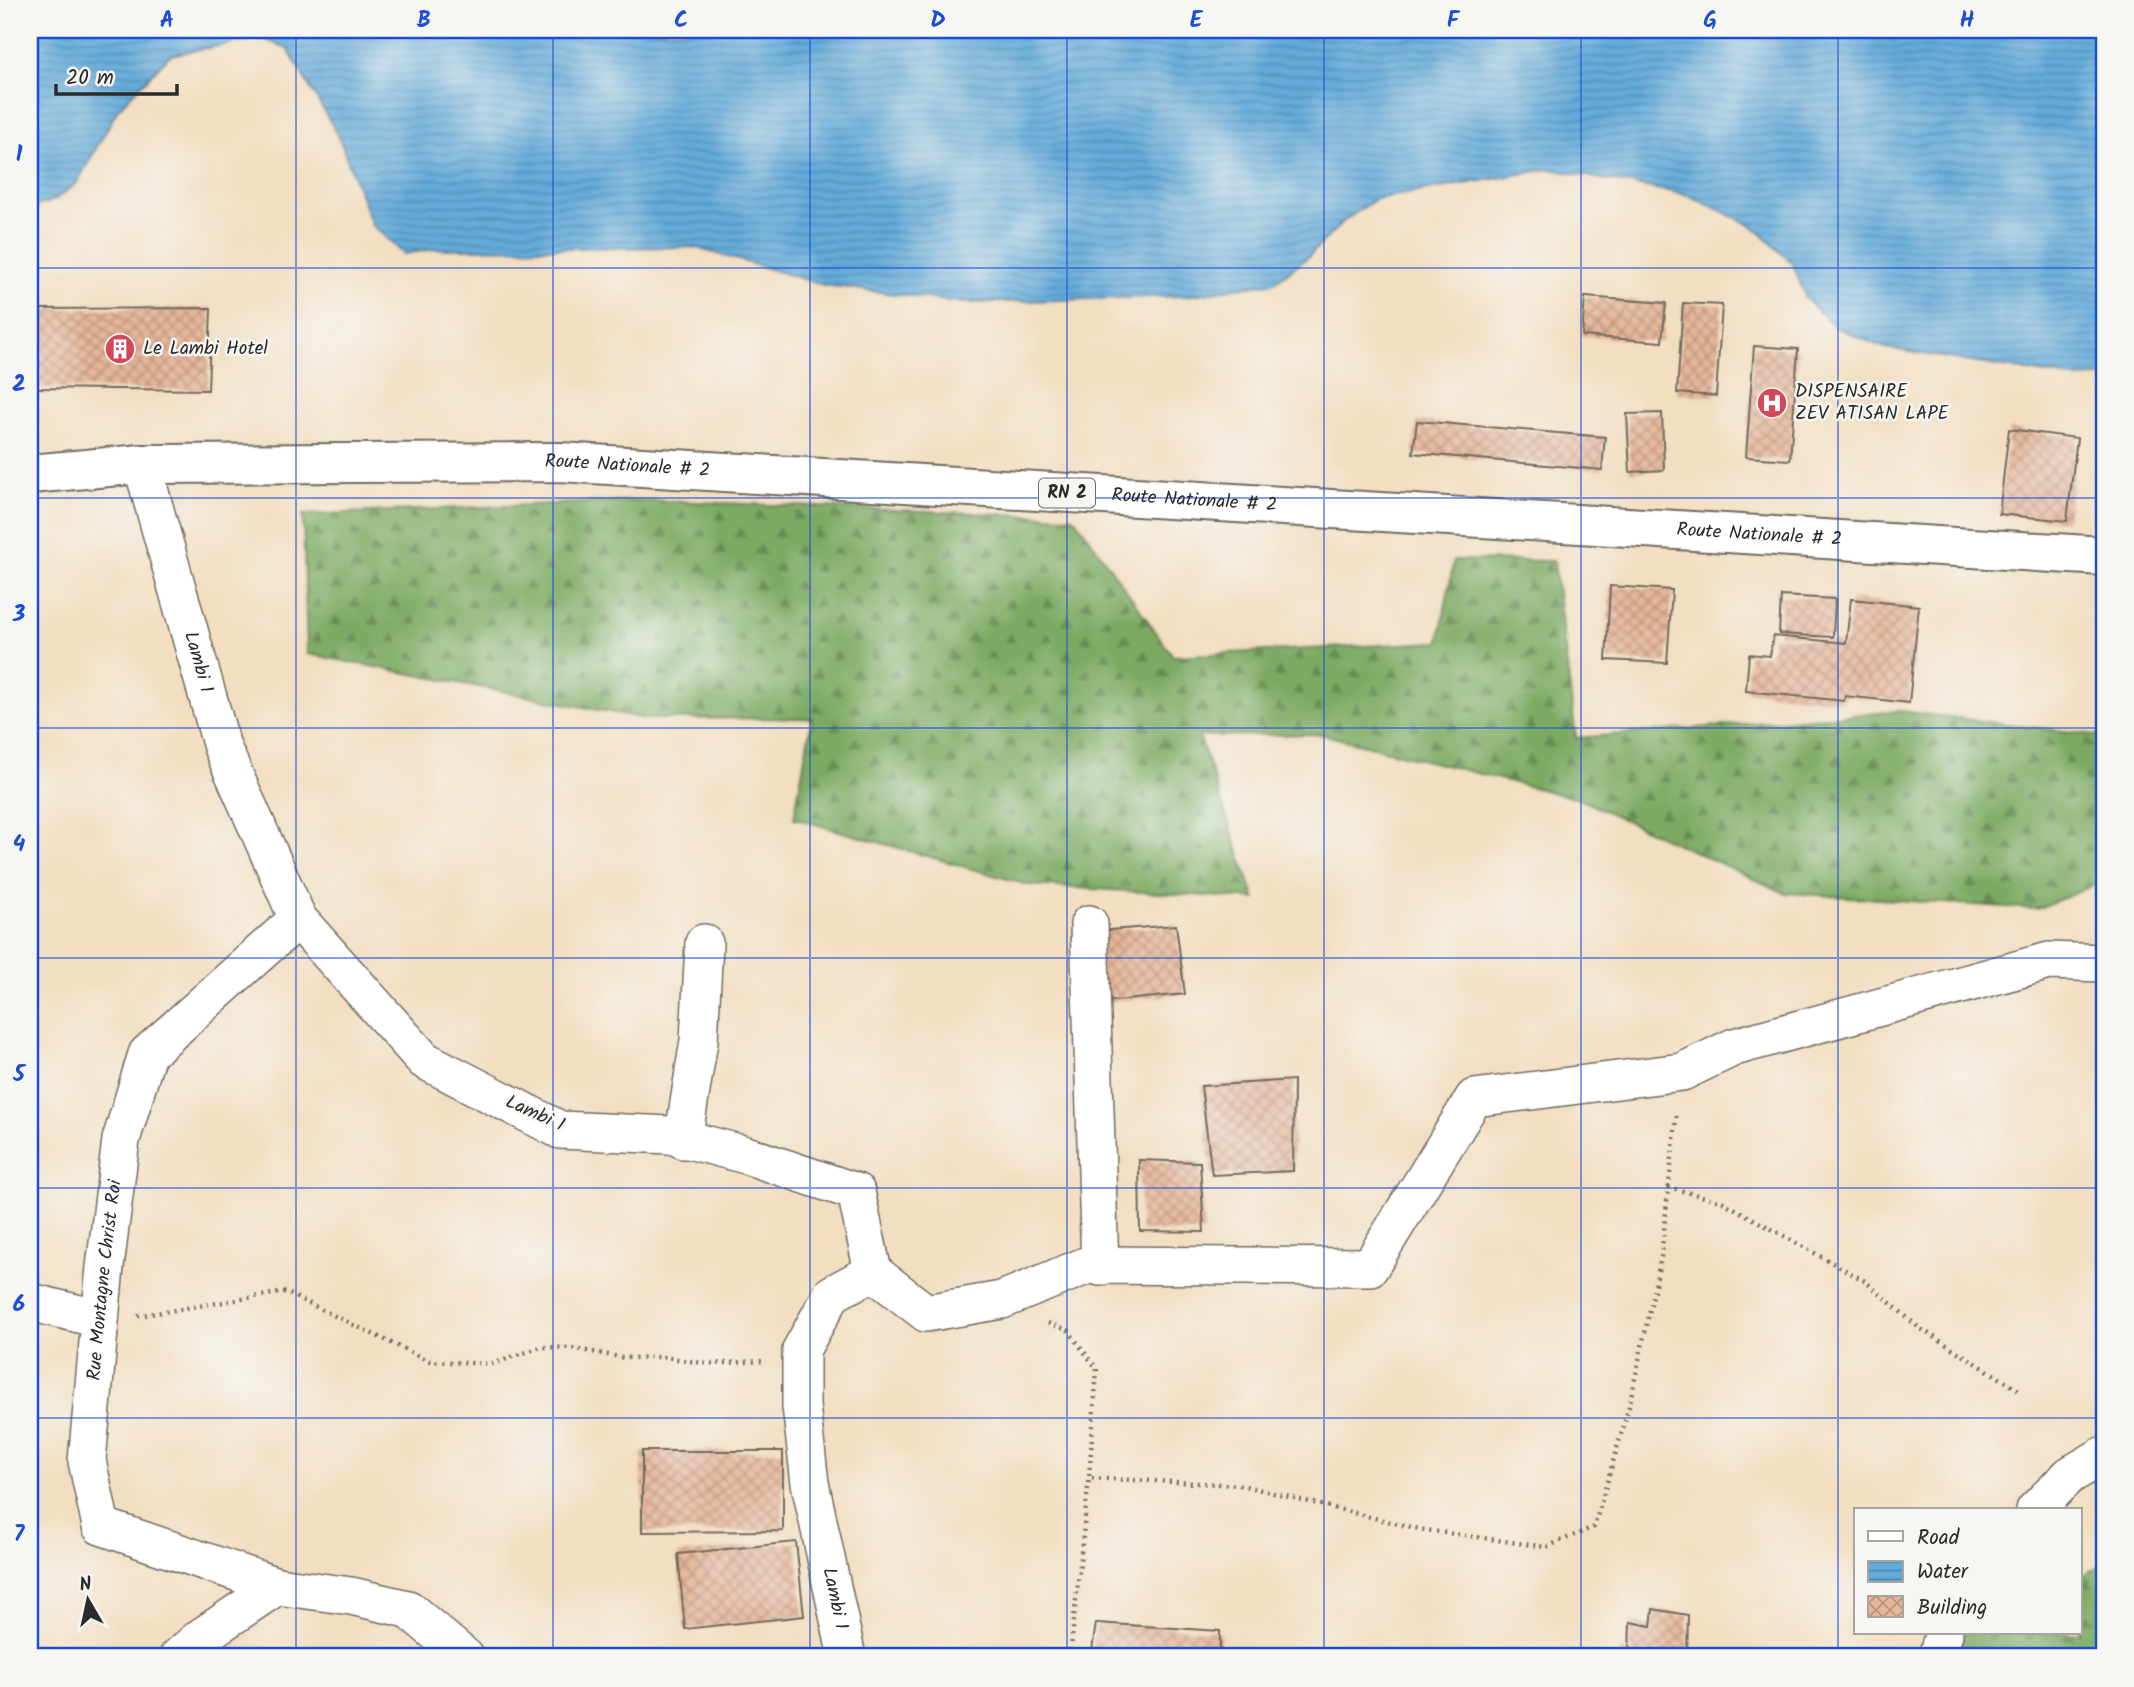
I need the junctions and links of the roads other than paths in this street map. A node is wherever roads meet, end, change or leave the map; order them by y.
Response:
1 (142, 464) junction
2 (30, 474) edge
3 (2104, 556) edge
4 (298, 919) junction
5 (1089, 924) dead end
6 (704, 943) dead end
7 (2104, 963) edge
8 (682, 1140) junction
9 (1100, 1266) junction
10 (873, 1272) junction
11 (30, 1302) edge
12 (100, 1319) junction
13 (2104, 1455) edge
14 (2037, 1508) edge
15 (277, 1586) junction
16 (1944, 1634) edge
17 (178, 1657) edge
18 (465, 1657) edge
19 (847, 1657) edge
20 (1937, 1657) edge

1 - 2 main road, Route Nationale # 2 / RN 2
1 - 3 main road, Route Nationale # 2 / RN 2
1 - 4 street, Lambi 1
4 - 8 street, Lambi 1
4 - 12 street, Rue Montagne Christ Roi
5 - 9 street
6 - 8 street
7 - 9 street
8 - 10 street, Lambi 1
9 - 10 street
10 - 19 street, Lambi 1
11 - 12 street
12 - 15 street, Rue Montagne Christ Roi
13 - 14 street
15 - 17 street
15 - 18 street
16 - 20 street

